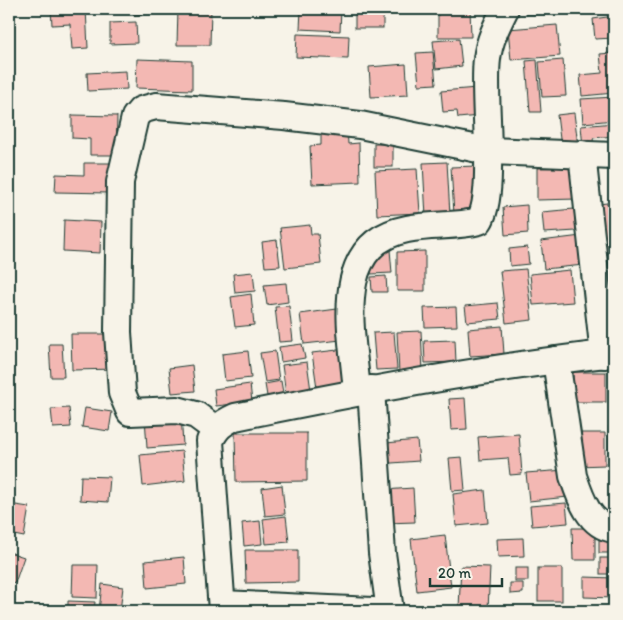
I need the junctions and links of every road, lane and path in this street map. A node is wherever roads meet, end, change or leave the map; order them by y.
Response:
1 (505, 9) edge
2 (488, 151) junction
3 (582, 154) junction
4 (614, 156) edge
5 (609, 354) edge
6 (556, 360) junction
7 (364, 390) junction
8 (215, 429) junction
9 (614, 529) edge
10 (222, 608) edge
11 (373, 611) edge
12 (390, 611) edge

1 - 2 street
2 - 3 street
2 - 7 street
2 - 8 street
3 - 4 street
3 - 5 street
5 - 6 street
6 - 7 street
6 - 9 street
7 - 8 street
7 - 12 street
8 - 10 street
10 - 11 street

